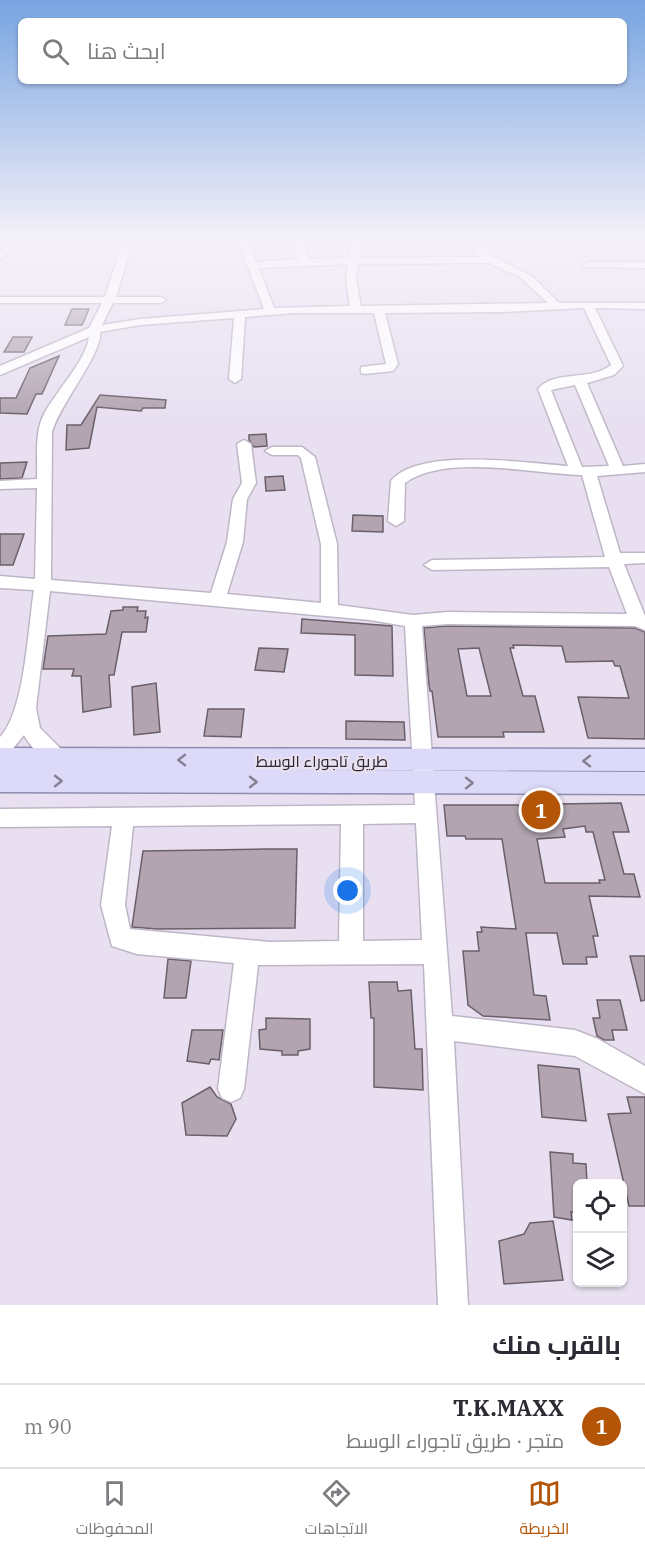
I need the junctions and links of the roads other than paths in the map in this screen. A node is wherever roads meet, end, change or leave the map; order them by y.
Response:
1 (17, 299) edge
2 (111, 299) edge
3 (133, 299) edge
4 (265, 299) edge
5 (354, 299) edge
6 (550, 299) edge
7 (0, 300) edge
8 (160, 300) dead end
9 (587, 304) junction
10 (556, 306) junction
11 (645, 306) edge
12 (356, 310) junction
13 (380, 310) junction
14 (270, 311) junction
15 (240, 313) junction
16 (94, 330) junction
17 (365, 370) dead end
18 (0, 371) edge
19 (235, 379) dead end
20 (580, 382) junction
21 (244, 444) dead end
22 (272, 452) dead end
23 (645, 468) edge
24 (618, 470) junction
25 (583, 471) junction
26 (43, 483) junction
27 (0, 485) edge
28 (396, 521) dead end
29 (645, 558) edge
30 (614, 561) junction
31 (432, 565) dead end
32 (0, 582) edge
33 (43, 585) junction
34 (217, 600) junction
35 (330, 611) junction
36 (413, 621) junction
37 (642, 622) edge
38 (26, 708) junction
39 (0, 750) edge
40 (61, 759) junction
41 (645, 760) edge
42 (423, 772) junction
43 (1, 779) edge
44 (645, 783) edge
45 (424, 814) junction
46 (352, 815) junction
47 (124, 816) junction
48 (0, 818) edge
49 (434, 952) junction
50 (247, 953) junction
51 (351, 953) junction
52 (440, 1027) junction
53 (645, 1082) edge
54 (231, 1089) dead end
55 (453, 1305) edge

1 - 7 street
2 - 16 street
3 - 8 street
4 - 14 street
5 - 12 street
6 - 10 street
9 - 10 street
9 - 11 street
9 - 20 street
10 - 13 street
12 - 13 street
12 - 14 street
13 - 17 street
14 - 15 street
15 - 16 street
15 - 19 street
16 - 18 street
16 - 26 street
20 - 24 street
20 - 25 street
21 - 34 street
22 - 35 street
23 - 24 street
24 - 25 street
25 - 28 street
25 - 30 street
26 - 27 street
26 - 33 street
29 - 30 street
30 - 31 street
30 - 37 street
32 - 33 street
33 - 34 street
33 - 38 street
34 - 35 street
35 - 36 street
36 - 37 street
36 - 42 street
38 - 39 street
38 - 40 street
42 -> 40 main road, طريق تاجوراء الوسط
40 - 43 main road, طريق تاجوراء الوسط
41 -> 42 main road, طريق تاجوراء الوسط
43 -> 42 main road
42 -> 44 main road
42 - 45 street
45 - 46 street
45 - 49 street
46 - 47 street
46 - 51 street
47 - 48 street
47 - 50 street
49 - 51 street
49 - 52 street
50 - 51 street
50 - 54 street
52 - 53 street
52 - 55 street

